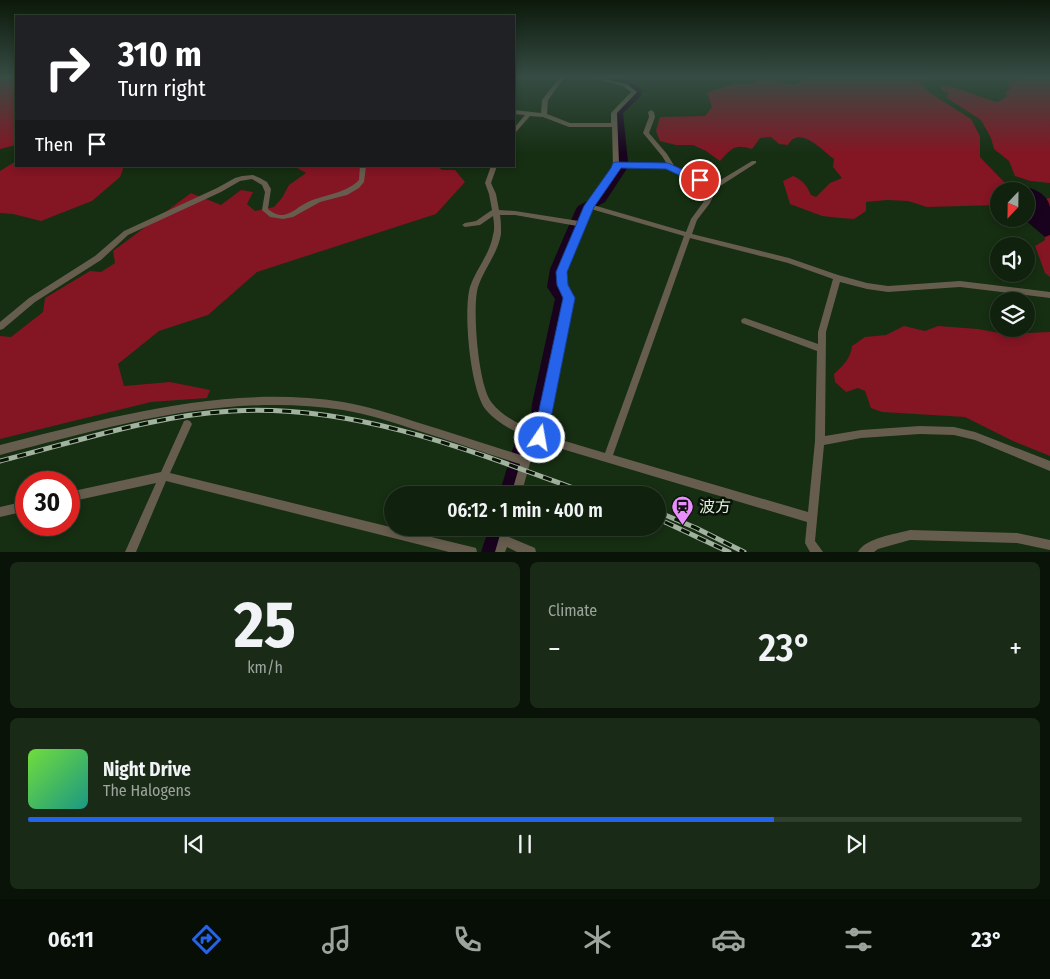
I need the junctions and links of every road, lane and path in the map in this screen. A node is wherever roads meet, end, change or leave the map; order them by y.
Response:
1 (545, 103) edge
2 (624, 103) edge
3 (515, 112) edge
4 (651, 112) dead end
5 (529, 114) junction
6 (544, 115) junction
7 (615, 125) junction
8 (515, 130) edge
9 (754, 162) dead end
10 (616, 165) junction
11 (363, 167) edge
12 (494, 167) edge
13 (672, 168) junction
14 (714, 187) junction
15 (589, 206) junction
16 (495, 212) junction
17 (580, 224) junction
18 (465, 225) dead end
19 (688, 235) junction
20 (837, 278) junction
21 (1050, 295) edge
22 (745, 321) dead end
23 (0, 327) edge
24 (822, 349) junction
25 (187, 424) dead end
26 (540, 438) junction
27 (820, 441) junction
28 (0, 450) edge
29 (608, 458) junction
30 (526, 461) junction
31 (1050, 466) edge
32 (164, 476) junction
33 (519, 486) edge
34 (80, 495) edge
35 (15, 509) edge
36 (0, 512) edge
37 (811, 518) junction
38 (504, 536) edge
39 (503, 540) junction
40 (1050, 544) edge
41 (130, 552) edge
42 (472, 552) edge
43 (500, 552) edge
44 (531, 552) edge
45 (818, 552) edge
46 (863, 552) edge

1 - 6 street
2 - 7 street
3 - 5 street
4 - 13 street
5 - 6 street
5 - 8 street
6 - 7 street
7 - 10 street
9 - 14 street
10 - 13 street
10 - 15 street
11 - 23 street
12 - 16 street
13 - 14 street
14 - 19 street
15 - 17 street
15 - 19 street
16 - 17 street
16 - 18 street
16 - 26 street
17 - 26 street
19 - 20 street
19 - 29 street
20 - 21 street
20 - 24 street
22 - 24 street
24 - 27 street
25 - 32 street
26 - 29 street
26 - 30 street
27 - 31 street
27 - 37 street
28 - 30 street
29 - 37 street
30 - 33 street
32 - 34 street
32 - 41 street
32 - 42 street
35 - 36 street
37 - 45 street
38 - 39 street
39 - 43 street
39 - 44 street
40 - 46 street

